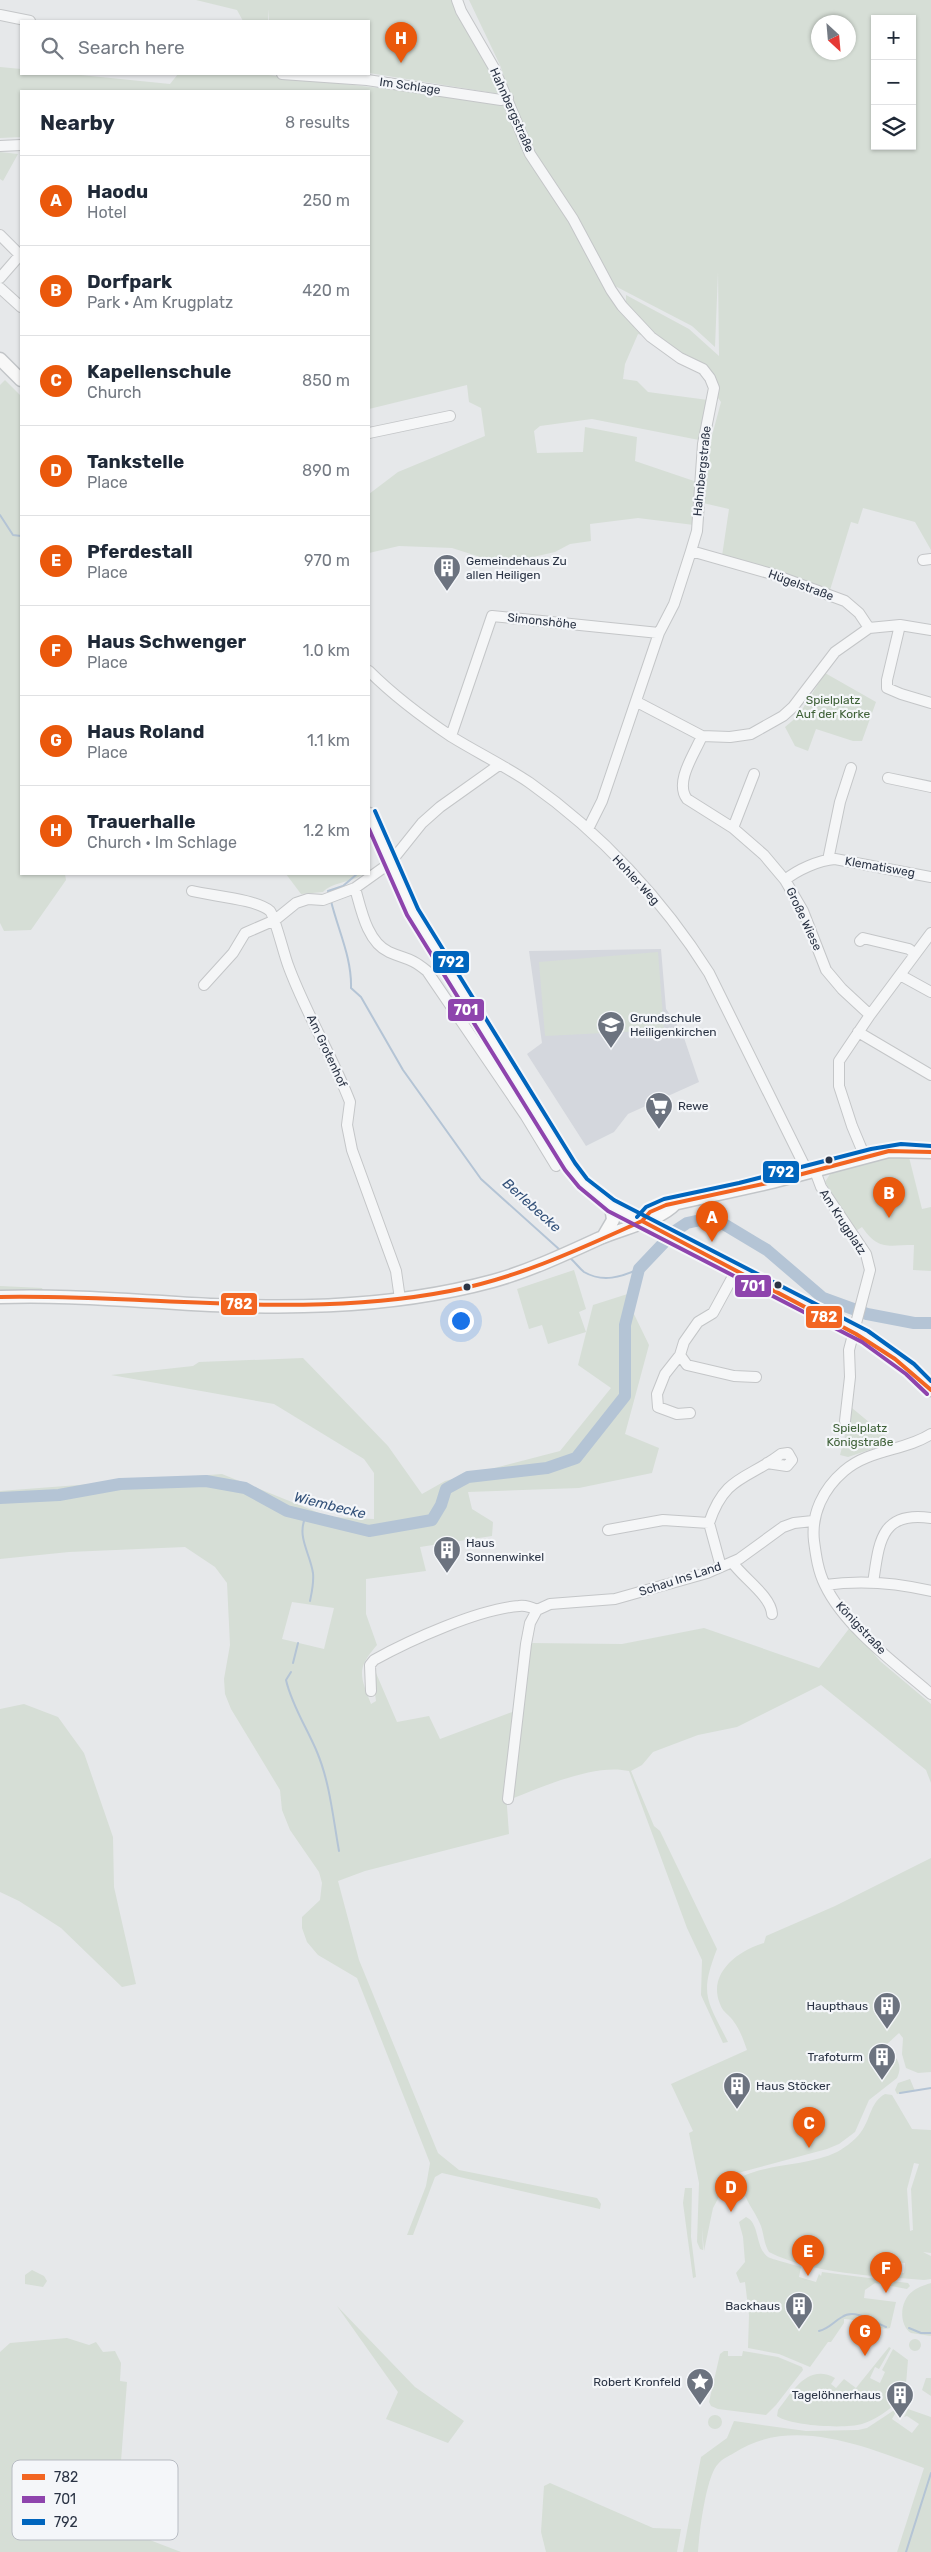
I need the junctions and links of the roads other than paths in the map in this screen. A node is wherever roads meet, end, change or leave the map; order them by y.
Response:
1 (457, 0) edge
2 (0, 15) edge
3 (25, 20) edge
4 (296, 75) edge
5 (508, 98) junction
6 (20, 145) edge
7 (0, 146) edge
8 (0, 235) edge
9 (20, 254) edge
10 (20, 256) edge
11 (0, 278) edge
12 (0, 288) edge
13 (20, 307) edge
14 (0, 359) edge
15 (20, 379) edge
16 (450, 416) dead end
17 (370, 434) edge
18 (691, 551) junction
19 (900, 624) junction
20 (869, 628) junction
21 (931, 630) edge
22 (659, 633) junction
23 (370, 672) edge
24 (637, 702) junction
25 (931, 703) edge
26 (451, 736) junction
27 (702, 736) junction
28 (499, 765) junction
29 (851, 768) dead end
30 (754, 774) dead end
31 (888, 778) dead end
32 (931, 787) edge
33 (370, 816) edge
34 (733, 828) junction
35 (588, 829) junction
36 (828, 860) junction
37 (390, 863) junction
38 (931, 876) edge
39 (785, 880) junction
40 (355, 888) junction
41 (192, 891) dead end
42 (275, 920) junction
43 (931, 933) edge
44 (860, 941) dead end
45 (916, 954) junction
46 (900, 975) junction
47 (204, 985) dead end
48 (931, 992) edge
49 (870, 1015) junction
50 (858, 1032) junction
51 (931, 1075) edge
52 (931, 1152) edge
53 (866, 1157) junction
54 (556, 1166) dead end
55 (811, 1172) junction
56 (611, 1205) junction
57 (642, 1221) junction
58 (602, 1237) junction
59 (737, 1270) junction
60 (0, 1297) edge
61 (400, 1299) junction
62 (855, 1332) junction
63 (680, 1355) junction
64 (756, 1378) dead end
65 (931, 1390) edge
66 (690, 1413) dead end
67 (845, 1422) dead end
68 (931, 1434) edge
69 (785, 1453) dead end
70 (931, 1518) edge
71 (709, 1522) junction
72 (813, 1522) junction
73 (608, 1530) dead end
74 (732, 1562) junction
75 (721, 1567) junction
76 (873, 1583) junction
77 (825, 1585) junction
78 (931, 1591) edge
79 (537, 1610) junction
80 (772, 1614) dead end
81 (371, 1691) dead end
82 (931, 1694) edge
83 (508, 1799) dead end

1 - 5 street, Hahnbergstraße
2 - 3 street
4 - 5 street, Im Schlage
5 - 18 street, Hahnbergstraße
6 - 7 street
8 - 9 street
10 - 11 street
12 - 13 street
14 - 15 main road
16 - 17 street
18 - 20 street, Hügelstraße
18 - 22 street, Hahnbergstraße
19 - 20 street
19 - 21 street
19 - 25 street
20 - 27 street
22 - 24 street, Hahnbergstraße
22 - 26 street, Simonshöhe
23 - 26 street, Hohler Weg
24 - 27 street
24 - 35 street, Hahnbergstraße
26 - 28 street, Hohler Weg
27 - 34 street, Große Wiese
28 - 35 street, Hohler Weg
28 - 37 street
29 - 36 street, Klematisweg
30 - 34 street
31 - 32 street
33 - 37 main road
34 - 39 street, Große Wiese
35 - 55 street, Hohler Weg
36 - 38 street, Klematisweg
36 - 39 street, Klematisweg
37 - 40 street
37 - 56 main road
39 - 49 street, Große Wiese
40 - 42 street
40 - 54 street
41 - 42 street
42 - 47 street
42 - 61 street, Am Grotenhof
43 - 45 street
44 - 45 street
45 - 46 street
46 - 48 street
46 - 49 street
49 - 50 street
50 - 51 street
50 - 53 street
52 - 53 main road
53 - 55 main road
55 - 57 main road
55 - 62 street, Am Krugplatz
56 - 57 main road
56 - 58 main road
57 - 58 main road
57 - 59 main road
58 - 61 main road
59 - 62 main road
59 - 63 street
60 - 61 main road
62 - 65 main road
62 - 67 street
63 - 64 street
63 - 66 street
68 - 72 street, Königstraße
69 - 71 street
70 - 76 street
71 - 73 street
71 - 75 street
72 - 74 street, Schau Ins Land
72 - 77 street, Königstraße
74 - 75 street, Schau Ins Land
74 - 80 street
75 - 79 street, Schau Ins Land
76 - 77 street
76 - 78 street
77 - 82 street, Königstraße
79 - 81 street, Schau Ins Land
79 - 83 street

